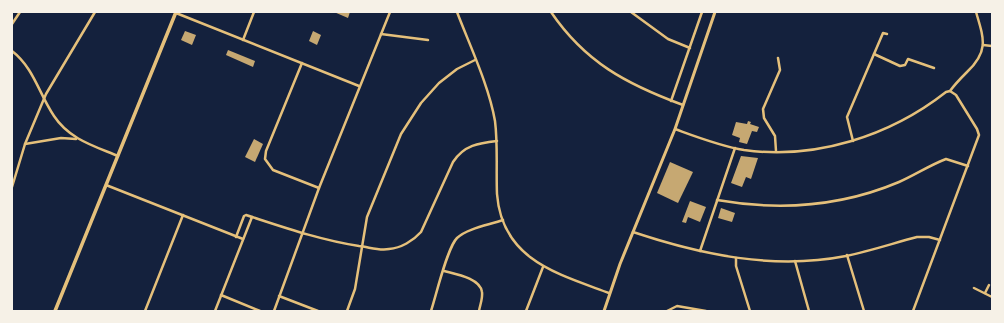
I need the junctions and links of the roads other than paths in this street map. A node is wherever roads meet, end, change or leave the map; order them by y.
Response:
1 (20, 12) edge
2 (95, 12) edge
3 (254, 12) edge
4 (390, 12) edge
5 (457, 12) edge
6 (551, 12) edge
7 (631, 12) edge
8 (702, 12) edge
9 (715, 12) edge
10 (976, 12) edge
11 (176, 13) edge
12 (12, 24) edge
13 (381, 34) junction
14 (887, 34) dead end
15 (242, 40) junction
16 (428, 40) dead end
17 (983, 45) junction
18 (992, 46) edge
19 (690, 48) junction
20 (12, 51) edge
21 (874, 54) junction
22 (778, 58) dead end
23 (475, 60) junction
24 (302, 63) junction
25 (934, 68) dead end
26 (359, 86) junction
27 (950, 91) junction
28 (44, 98) junction
29 (671, 101) junction
30 (682, 105) junction
31 (675, 129) junction
32 (77, 139) junction
33 (497, 141) junction
34 (853, 141) junction
35 (25, 144) junction
36 (735, 148) junction
37 (776, 152) junction
38 (118, 156) junction
39 (968, 166) junction
40 (106, 185) junction
41 (12, 187) edge
42 (319, 188) junction
43 (717, 200) junction
44 (183, 215) junction
45 (252, 217) junction
46 (503, 220) junction
47 (633, 232) junction
48 (302, 234) junction
49 (236, 237) junction
50 (243, 239) junction
51 (940, 240) junction
52 (360, 246) junction
53 (700, 251) junction
54 (847, 255) junction
55 (736, 258) junction
56 (795, 261) junction
57 (543, 267) junction
58 (444, 271) junction
59 (989, 285) dead end
60 (974, 288) dead end
61 (610, 293) junction
62 (985, 293) junction
63 (221, 295) junction
64 (279, 296) junction
65 (992, 297) edge
66 (55, 311) edge
67 (144, 311) edge
68 (214, 311) edge
69 (260, 311) edge
70 (274, 311) edge
71 (318, 311) edge
72 (347, 311) edge
73 (431, 311) edge
74 (479, 311) edge
75 (526, 311) edge
76 (604, 311) edge
77 (667, 311) edge
78 (706, 311) edge
79 (750, 311) edge
80 (809, 311) edge
81 (864, 311) edge
82 (913, 311) edge

1 - 12 street
2 - 28 street
3 - 15 street
4 - 13 street
5 - 23 street
6 - 29 street
7 - 19 street
8 - 19 street
9 - 30 street
10 - 17 street
11 - 15 street
11 - 38 main road
13 - 16 street
13 - 26 street
14 - 21 street
15 - 24 street
17 - 18 street
17 - 27 street
19 - 29 street
20 - 28 street
21 - 25 street
21 - 34 street
22 - 37 street
23 - 33 street
23 - 52 street
24 - 26 street
24 - 42 street
26 - 42 street
27 - 34 street
27 - 39 street
28 - 32 street
28 - 35 street
29 - 30 street
30 - 31 street
31 - 36 street
31 - 47 street
32 - 35 street
32 - 38 street
33 - 46 street
33 - 52 street
34 - 37 street
35 - 41 street
36 - 37 street
36 - 43 street
38 - 40 main road
39 - 43 street
39 - 51 street
40 - 44 street
40 - 66 main road
42 - 48 street
43 - 53 street
44 - 49 street
44 - 67 street
45 - 48 street
45 - 49 street
45 - 50 street
46 - 57 street
46 - 58 street
47 - 53 street
47 - 61 street
48 - 52 street
48 - 64 street
49 - 50 street
50 - 63 street
51 - 54 street
51 - 82 street
52 - 72 street
53 - 55 street
54 - 56 street
54 - 81 street
55 - 56 street
55 - 79 street
56 - 80 street
57 - 61 street
57 - 75 street
58 - 73 street
58 - 74 street
59 - 62 street
60 - 62 street
61 - 76 street
62 - 65 street
63 - 68 street
63 - 69 street
64 - 70 street
64 - 71 street
77 - 78 street

